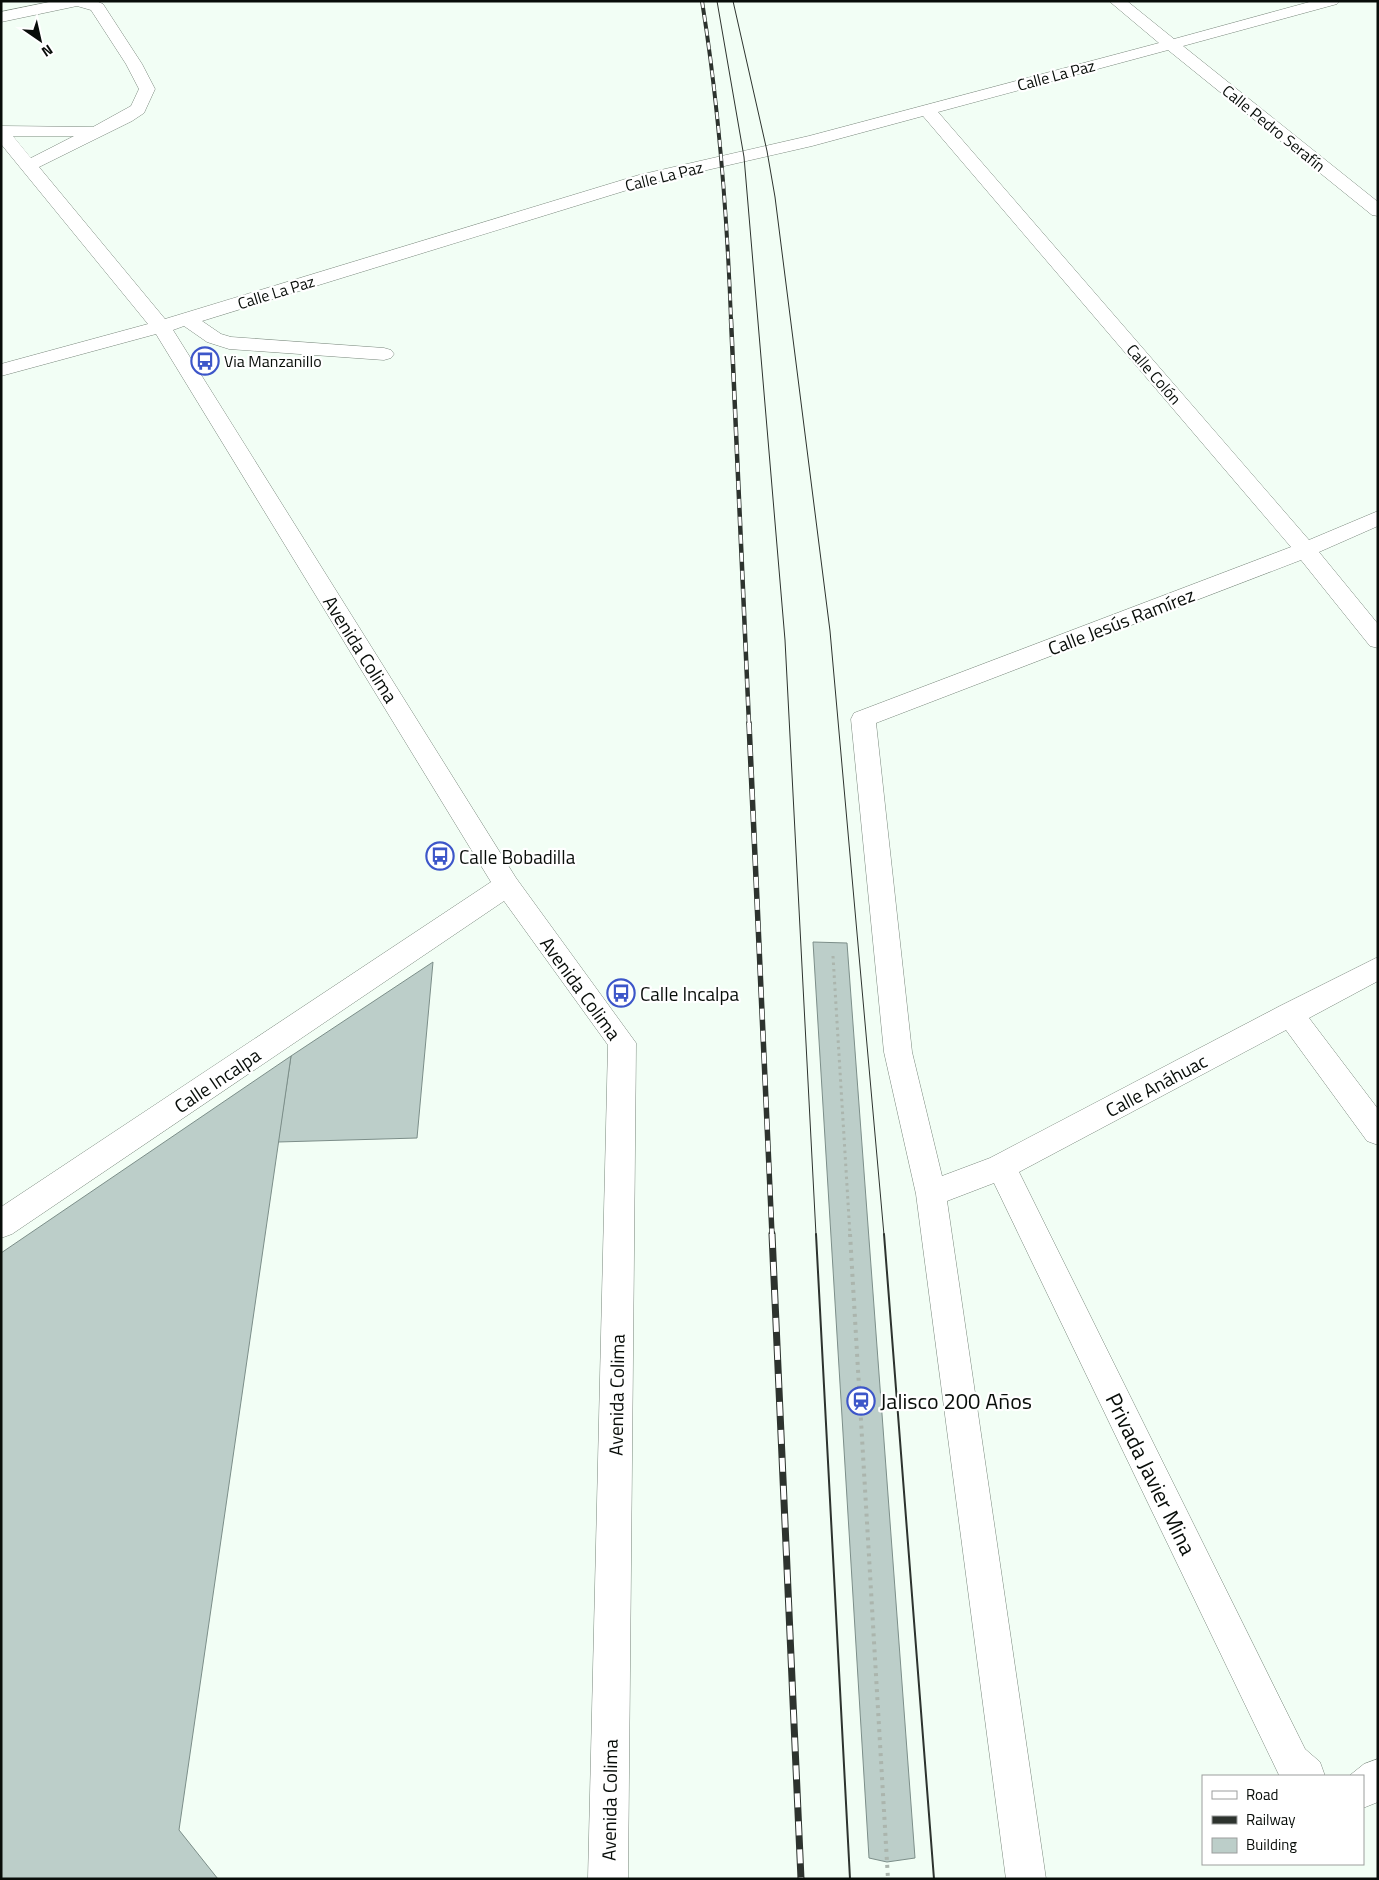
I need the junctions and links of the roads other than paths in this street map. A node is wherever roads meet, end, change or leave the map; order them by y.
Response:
1 (1117, 1) edge
2 (1332, 1) edge
3 (1, 17) edge
4 (1170, 44) junction
5 (928, 111) junction
6 (1, 132) edge
7 (97, 132) junction
8 (28, 166) junction
9 (1378, 211) edge
10 (187, 319) junction
11 (161, 327) junction
12 (384, 354) dead end
13 (1, 370) edge
14 (1378, 518) edge
15 (1305, 550) junction
16 (1378, 640) edge
17 (507, 885) junction
18 (1378, 968) edge
19 (1290, 1014) junction
20 (1378, 1132) edge
21 (1002, 1167) junction
22 (931, 1194) junction
23 (1, 1224) edge
24 (1305, 1775) edge
25 (1378, 1778) edge
26 (1364, 1788) edge
27 (608, 1879) edge
28 (1026, 1879) edge

1 - 4 street, Calle Pedro Serafín
2 - 4 street, Calle La Paz
3 - 7 street
4 - 5 street, Calle La Paz
4 - 9 street, Calle Pedro Serafín
5 - 10 street, Calle La Paz
5 - 15 street, Calle Colón
6 - 7 street
6 - 8 street, Avenida Colima
7 - 8 street
8 - 11 street, Avenida Colima
10 - 11 street, Calle La Paz
10 - 12 street
11 - 13 street, Calle La Paz
11 - 17 street, Avenida Colima
14 - 15 street, Calle Jesús Ramírez
15 - 16 street, Calle Colón
15 - 22 street, Calle Jesús Ramírez
17 - 23 street, Calle Incalpa
17 - 27 street, Avenida Colima
18 - 19 street, Calle Anáhuac
19 - 20 street
19 - 21 street, Calle Anáhuac
21 - 22 street, Calle Anáhuac
21 - 24 street, Privada Javier Mina
22 - 28 street
25 - 26 street

